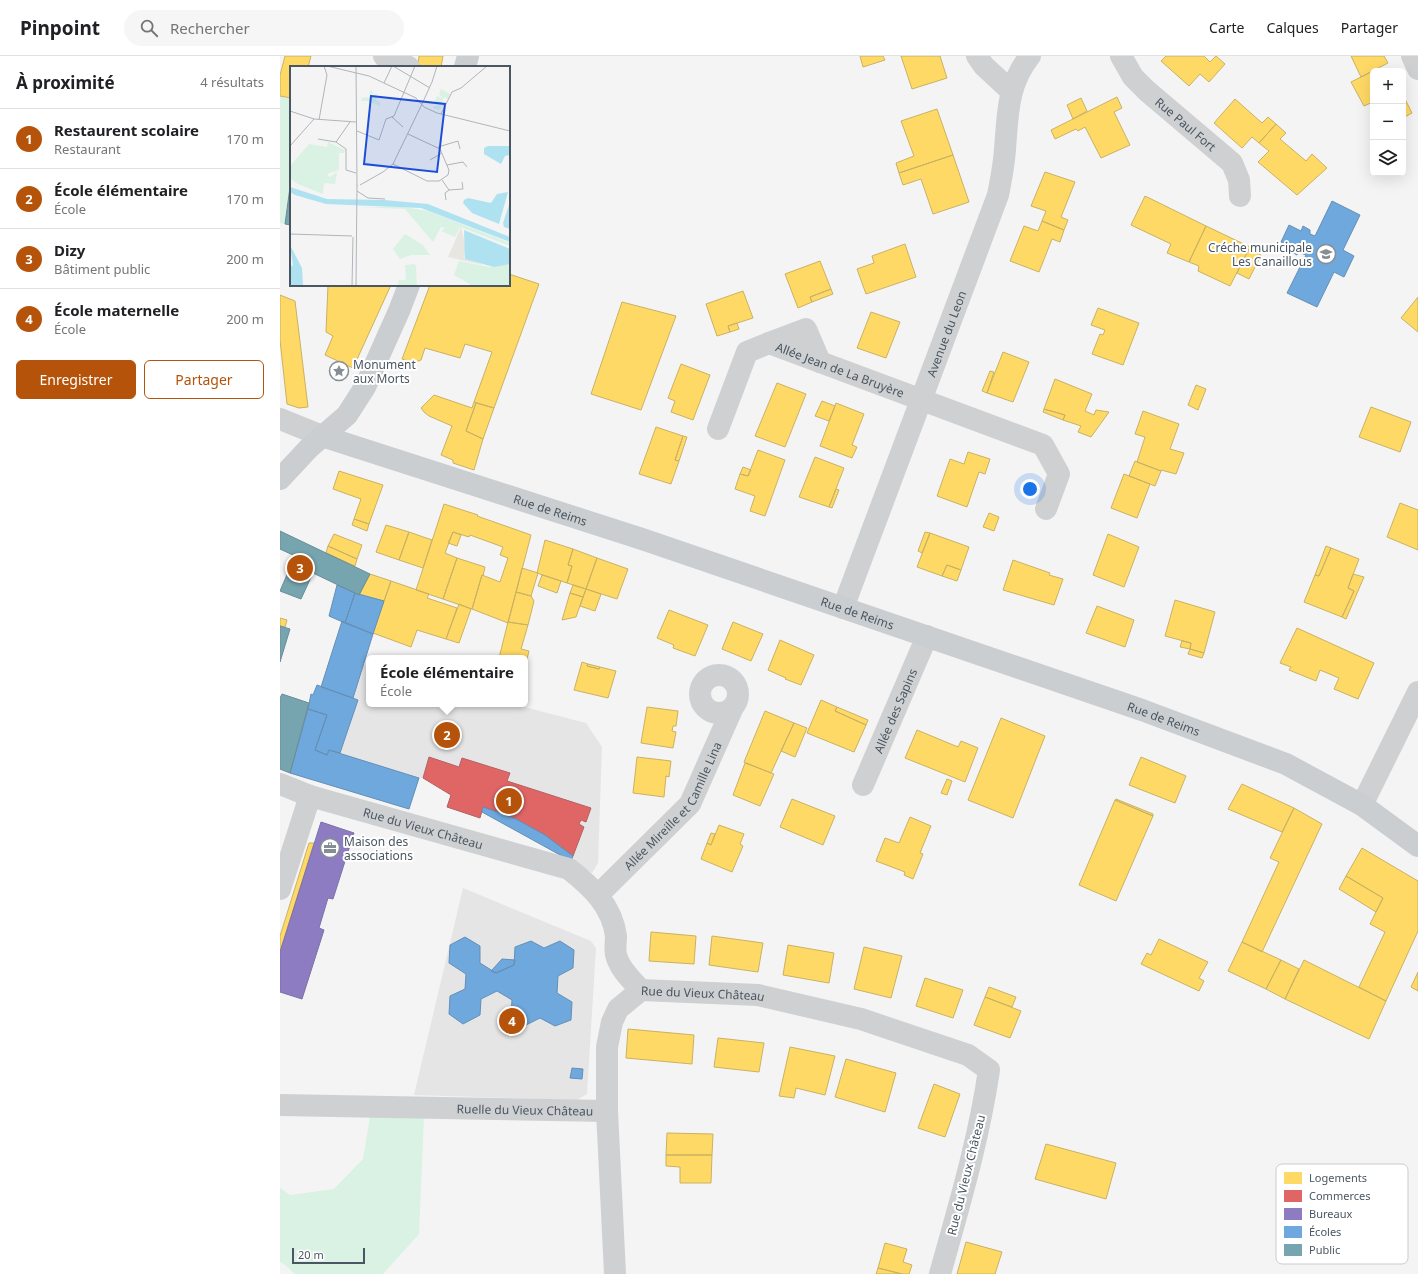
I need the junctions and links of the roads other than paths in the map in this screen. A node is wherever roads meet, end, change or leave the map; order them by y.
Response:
1 (384, 56) edge
2 (468, 56) edge
3 (977, 56) edge
4 (1030, 56) edge
5 (1121, 56) edge
6 (1412, 56) edge
7 (407, 66) edge
8 (466, 66) edge
9 (1418, 69) edge
10 (1011, 91) junction
11 (1240, 196) dead end
12 (408, 286) edge
13 (921, 400) junction
14 (280, 419) edge
15 (718, 429) dead end
16 (322, 436) junction
17 (280, 479) edge
18 (1046, 509) dead end
19 (843, 608) junction
20 (927, 636) junction
21 (1418, 692) edge
22 (733, 707) dead end
23 (280, 784) edge
24 (863, 785) dead end
25 (310, 796) junction
26 (1362, 805) junction
27 (1418, 846) edge
28 (280, 889) edge
29 (598, 895) junction
30 (640, 990) junction
31 (280, 1105) edge
32 (607, 1110) junction
33 (615, 1274) edge
34 (940, 1274) edge

1 - 7 street
2 - 8 main road
3 - 10 street
4 - 10 street, Avenue du Leon
5 - 11 street, Rue Paul Fort
6 - 9 street
10 - 13 street, Avenue du Leon
12 - 16 main road
13 - 15 street, Allée Jean de La Bruyère
13 - 18 street, Allée Jean de La Bruyère
13 - 19 street, Avenue du Leon
14 - 16 street, Rue de Reims
16 - 17 main road
16 - 19 main road, Rue de Reims
19 - 20 main road, Rue de Reims
20 - 24 street, Allée des Sapins
20 - 26 main road, Rue de Reims
21 - 26 street
22 - 29 street, Allée Mireille et Camille Lina
23 - 25 street, Rue du Vieux Château
25 - 28 street
25 - 29 street, Rue du Vieux Château
26 - 27 main road, Rue de Reims
29 - 30 street, Rue du Vieux Château
30 - 32 street
30 - 34 street, Rue du Vieux Château
31 - 32 street, Ruelle du Vieux Château
32 - 33 street, Ruelle du Vieux Château

